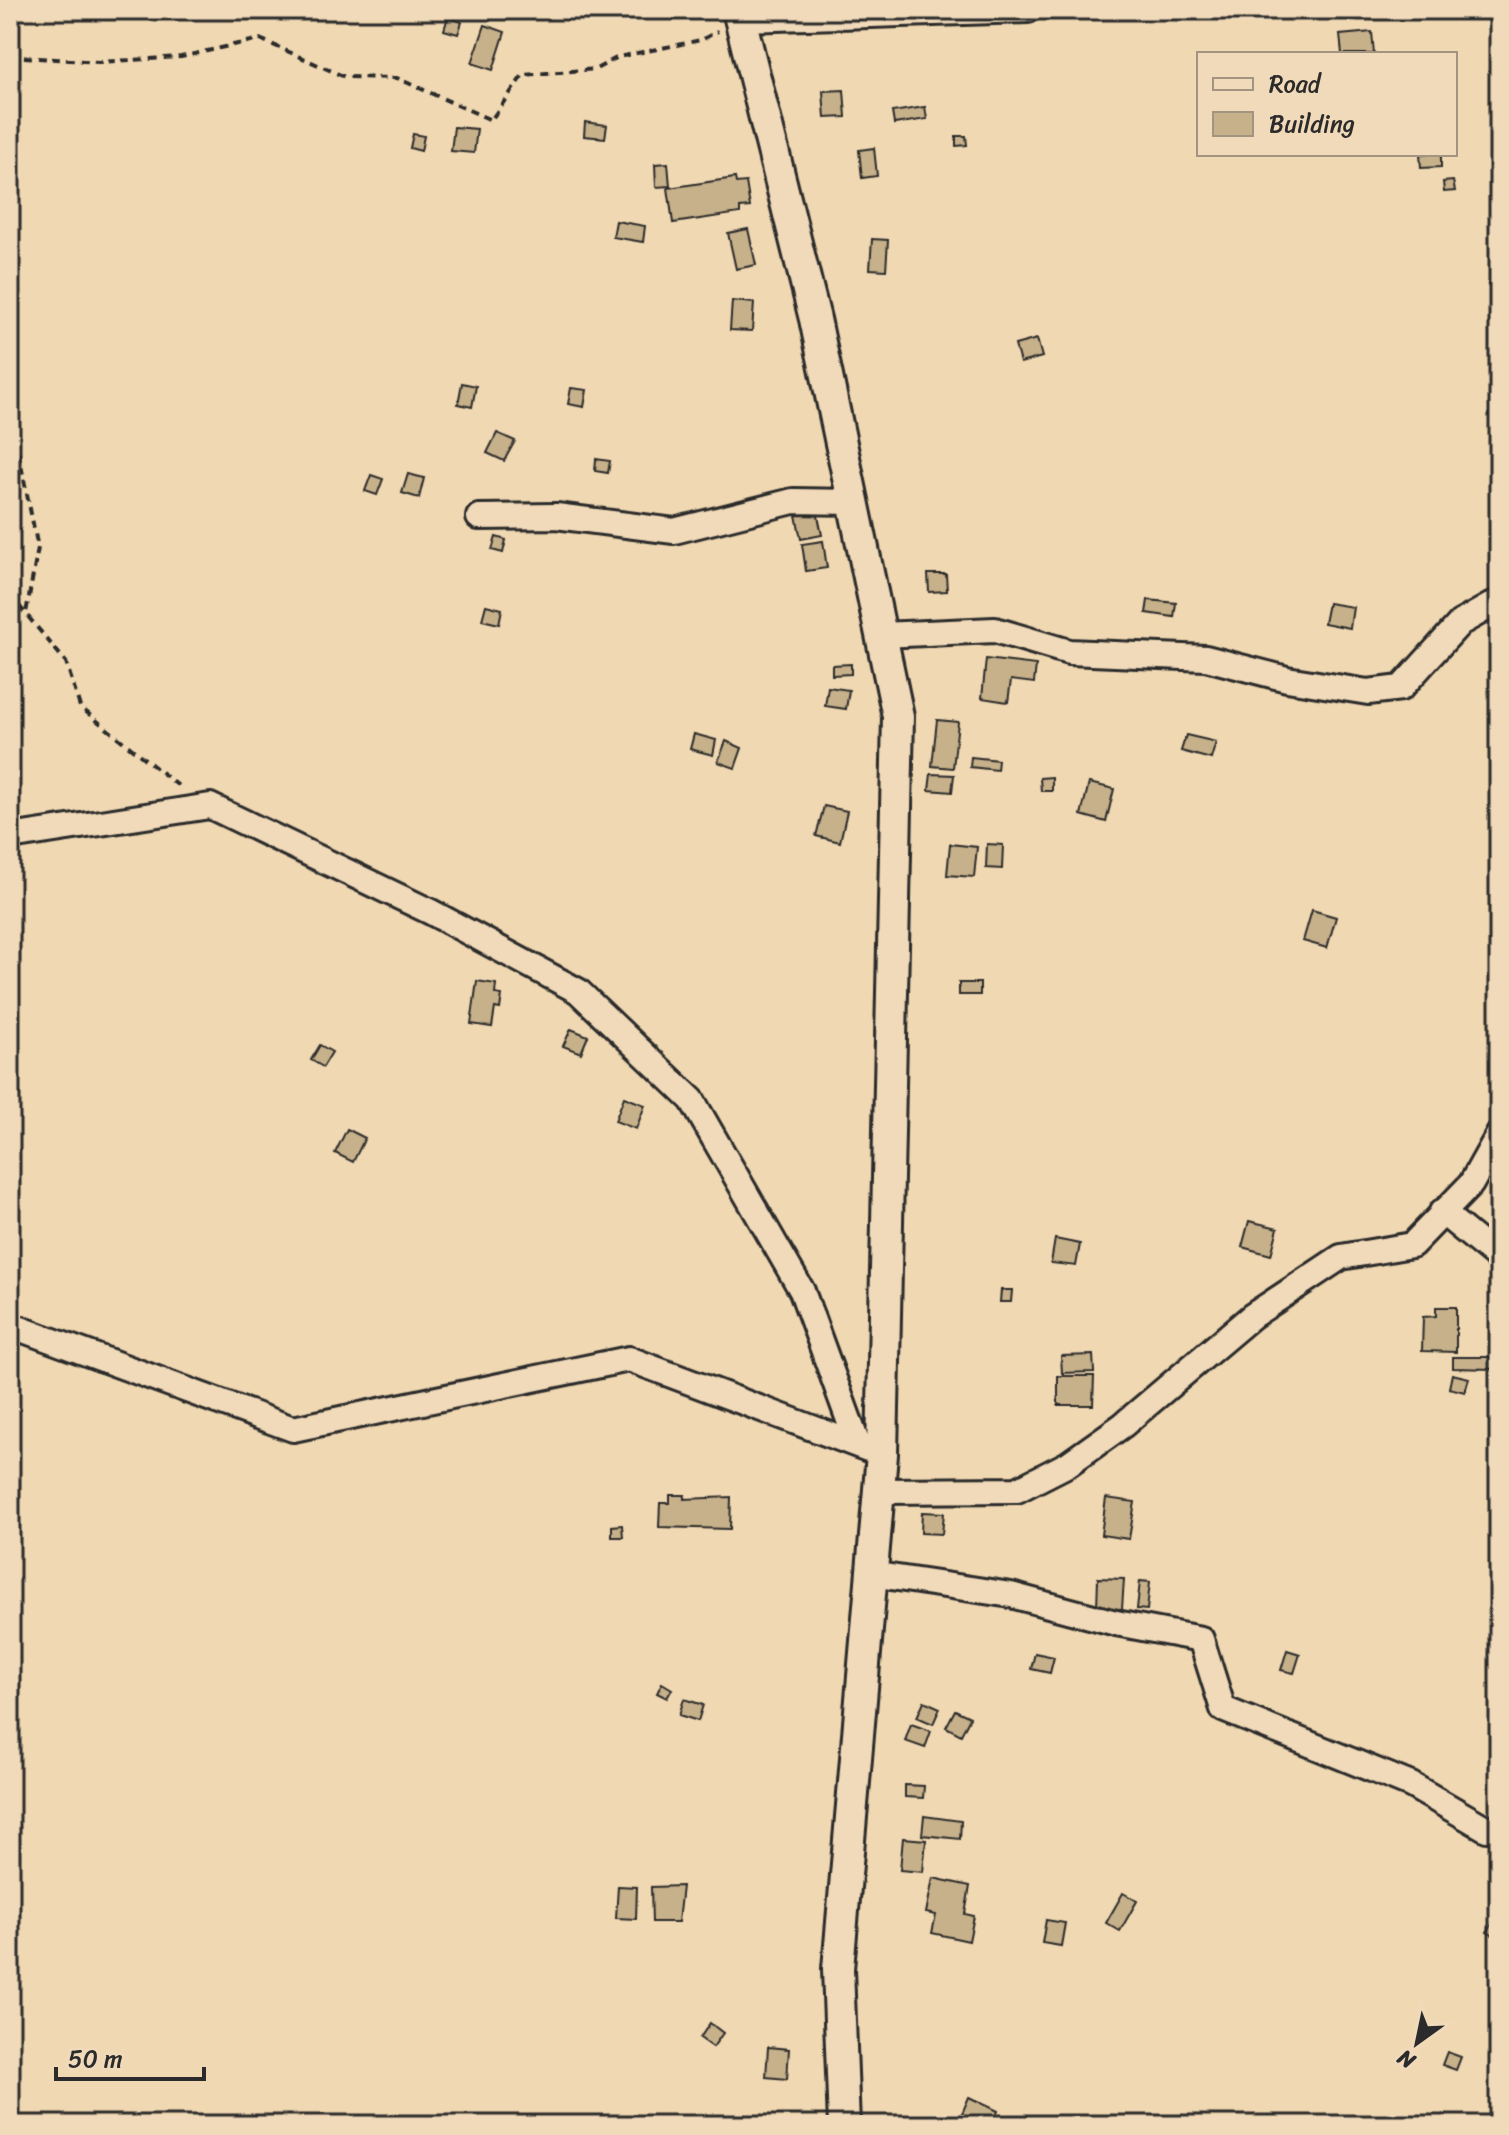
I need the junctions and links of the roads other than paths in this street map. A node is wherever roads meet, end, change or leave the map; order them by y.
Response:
1 (1028, 10) edge
2 (740, 14) edge
3 (853, 502) junction
4 (479, 517) dead end
5 (1499, 601) edge
6 (881, 635) junction
7 (10, 837) edge
8 (1499, 1134) edge
9 (1442, 1212) junction
10 (1499, 1259) edge
11 (10, 1325) edge
12 (870, 1449) junction
13 (880, 1491) junction
14 (871, 1574) junction
15 (1499, 1826) edge
16 (844, 2125) edge

1 - 2 street
2 - 3 street
3 - 4 street
3 - 6 street
5 - 6 street
6 - 12 street
7 - 12 street
8 - 9 street
9 - 10 street
9 - 13 street
11 - 12 street
12 - 13 street
13 - 14 street
14 - 15 street
14 - 16 street

